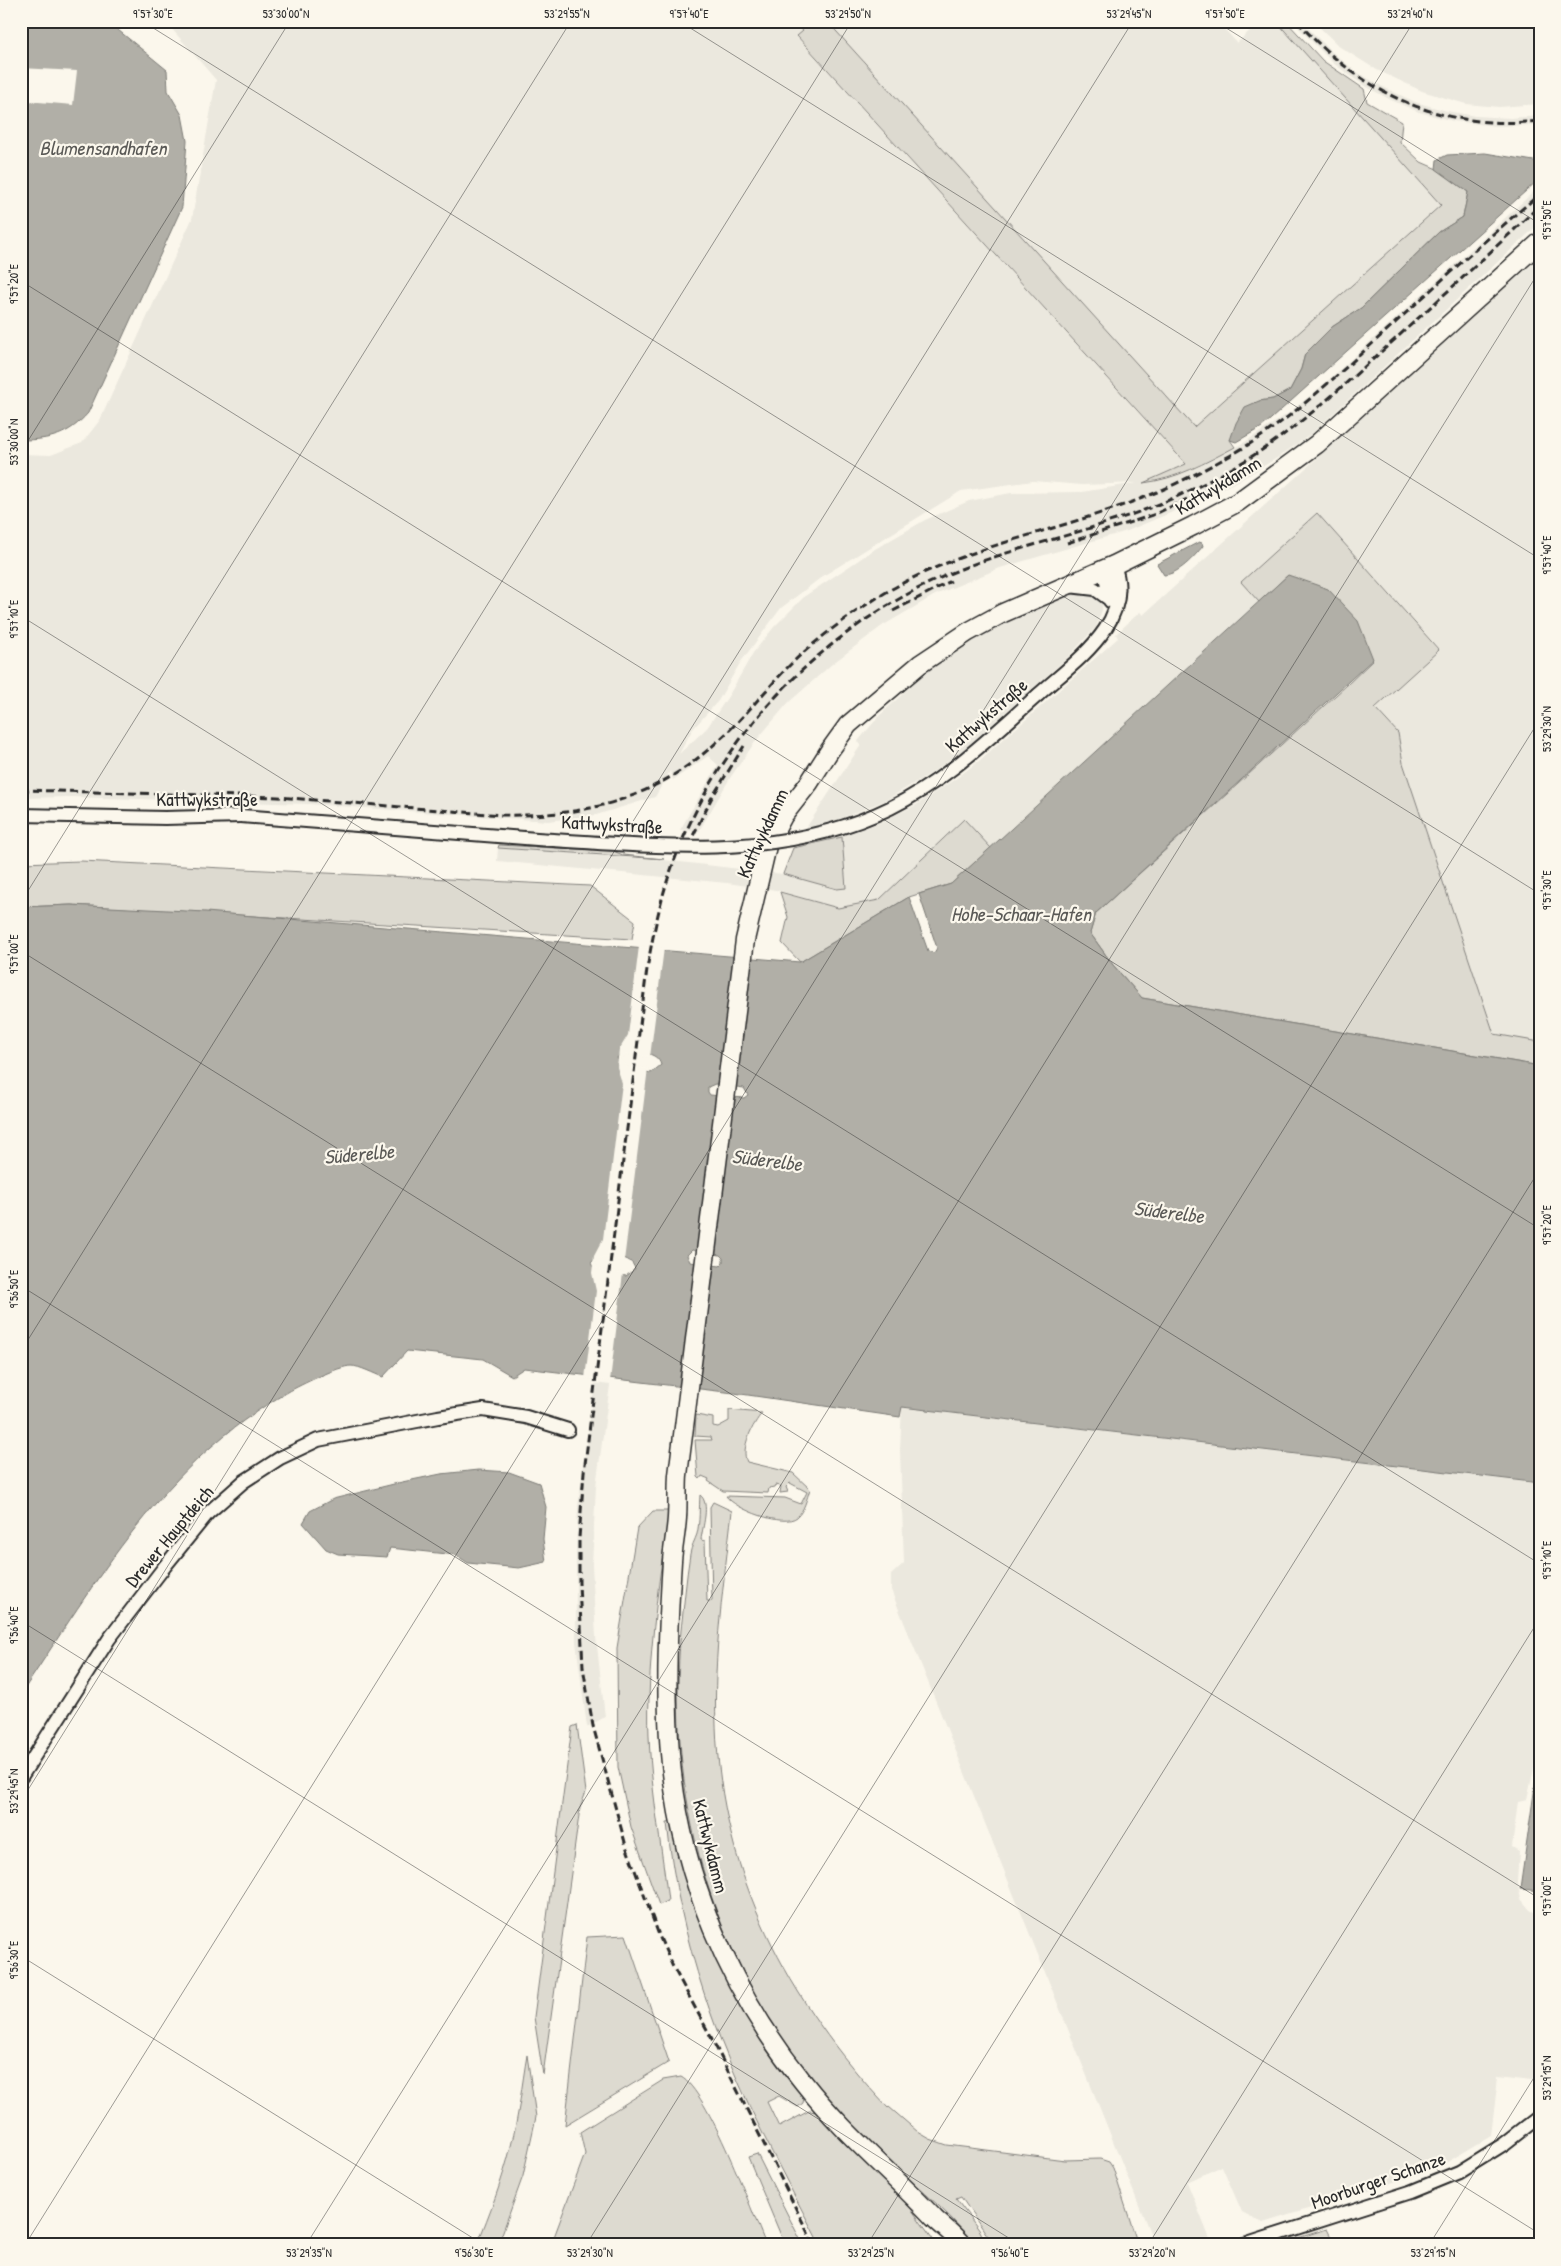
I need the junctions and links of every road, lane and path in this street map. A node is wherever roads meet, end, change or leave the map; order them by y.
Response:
1 (1540, 242) edge
2 (1114, 565) junction
3 (1064, 585) junction
4 (1112, 603) junction
5 (21, 815) edge
6 (568, 1430) dead end
7 (21, 1776) edge
8 (1540, 2116) edge
9 (941, 2224) junction
10 (949, 2245) edge
11 (962, 2245) edge
12 (1244, 2245) edge

1 - 2 main road, Kattwykdamm
2 - 3 main road, Kattwykdamm
2 - 4 street, Kattwykstraße
3 - 4 street
3 - 9 main road, Kattwykdamm
4 - 5 street, Kattwykstraße, bridge
6 - 7 street, Drewer Hauptdeich
8 - 12 street, Moorburger Schanze
9 - 10 main road, Kattwykdamm
9 - 11 main road, Kattwykdamm

